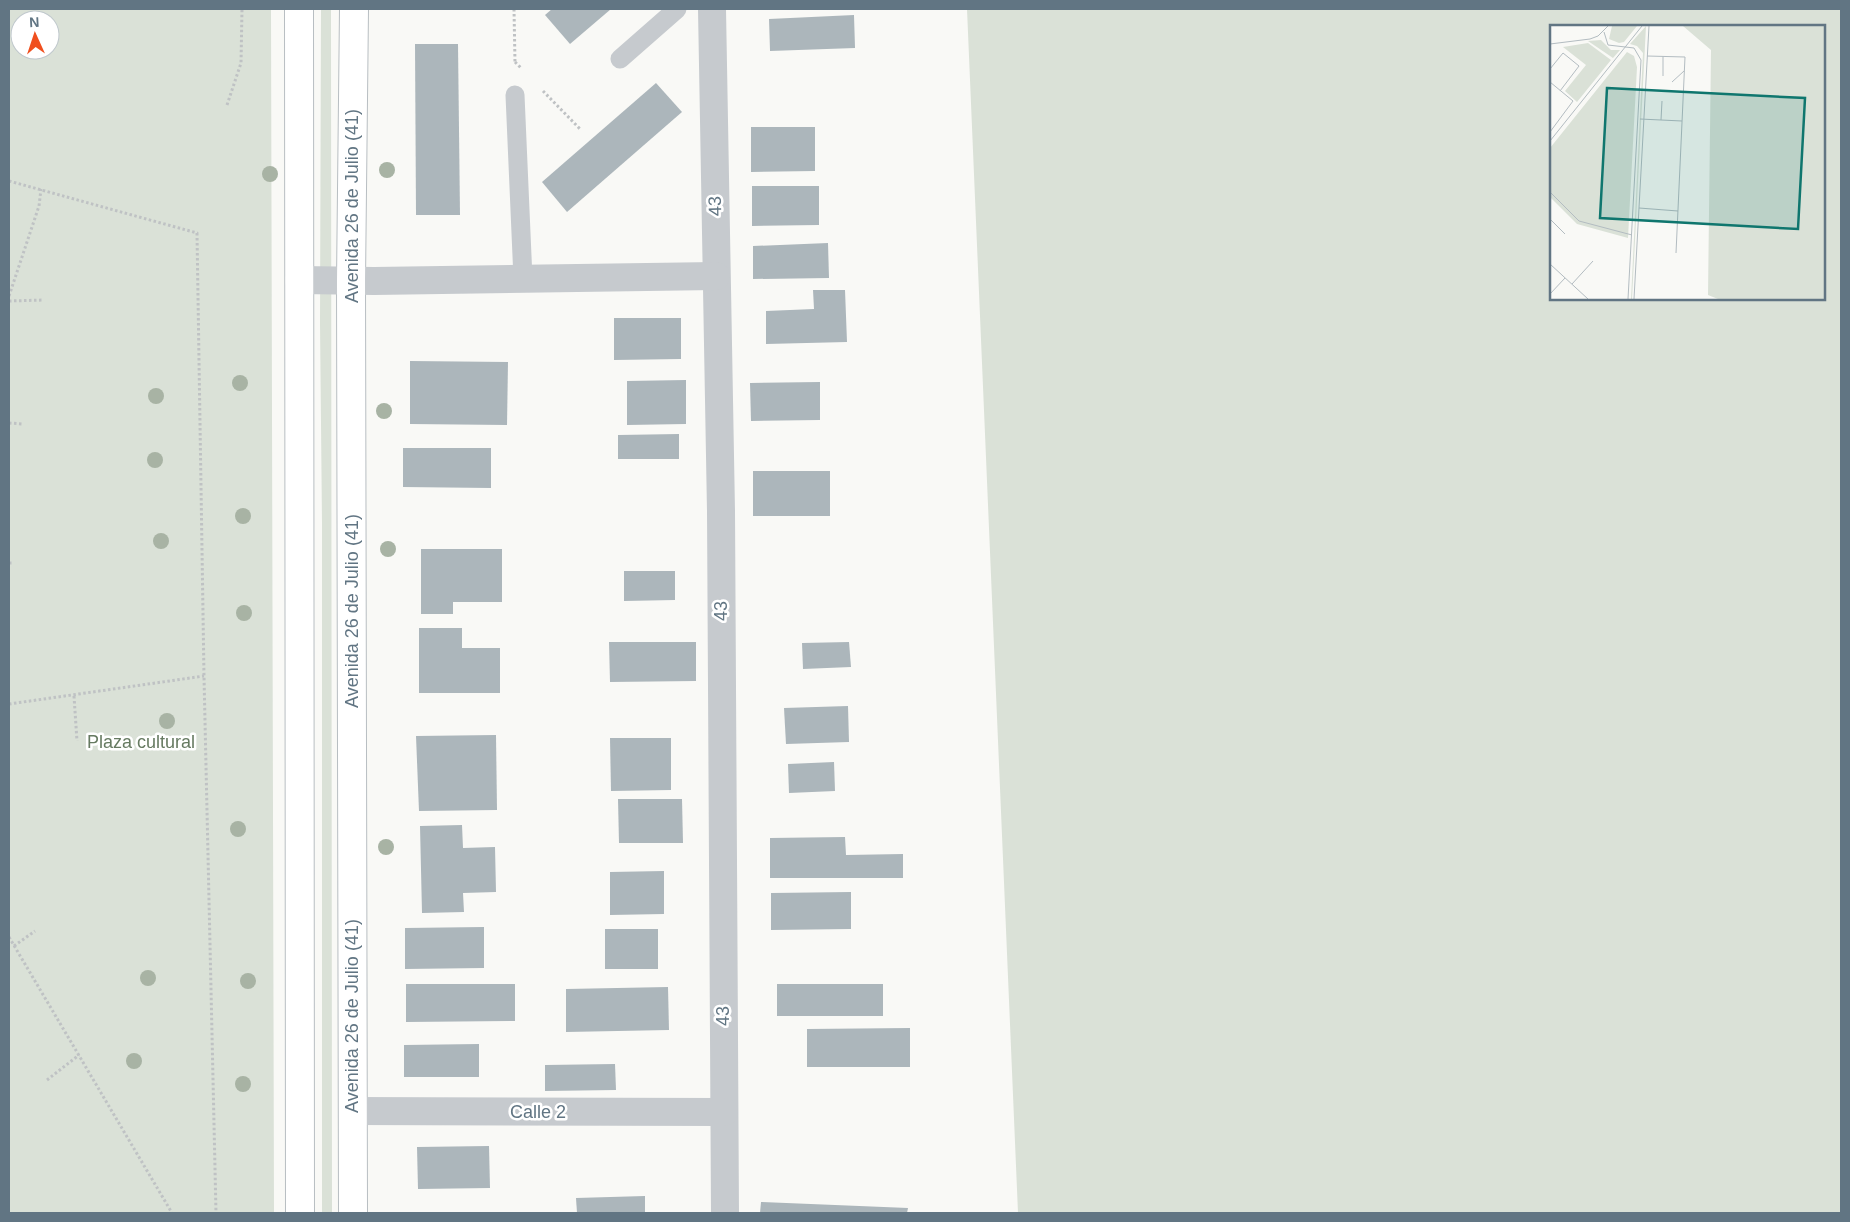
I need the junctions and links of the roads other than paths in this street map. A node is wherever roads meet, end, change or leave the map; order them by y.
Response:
1 (299, 9) edge
2 (354, 9) edge
3 (677, 9) edge
4 (712, 9) edge
5 (620, 59) dead end
6 (516, 95) road end
7 (716, 276) junction
8 (523, 279) junction
9 (299, 280) junction
10 (351, 281) junction
11 (353, 1111) junction
12 (724, 1112) junction
13 (300, 1213) edge
14 (353, 1213) edge
15 (725, 1213) edge

1 - 9 main road
2 - 10 main road, Avenida 26 de Julio (41)
3 - 5 lane
4 - 7 street, 43
6 - 8 lane
7 - 8 street
7 - 12 street, 43
8 - 10 street
9 - 10 street
9 - 13 main road
10 - 11 main road, Avenida 26 de Julio (41)
11 - 12 street, Calle 2
11 - 14 main road, Avenida 26 de Julio (41)
12 - 15 street, 43

